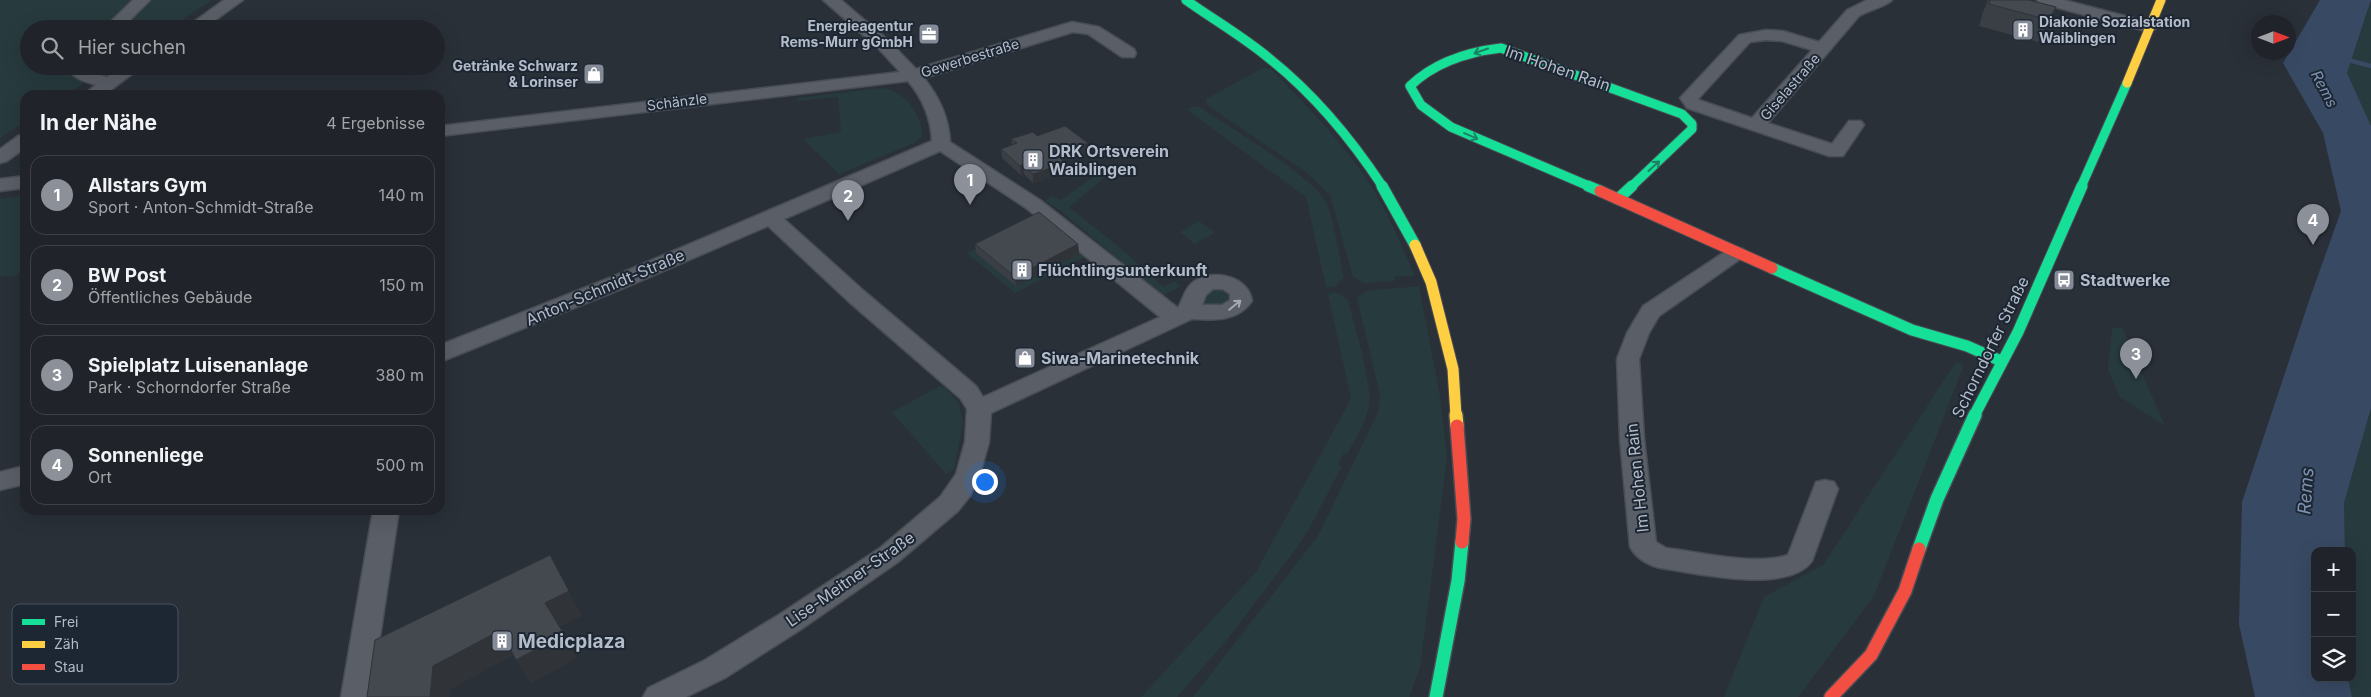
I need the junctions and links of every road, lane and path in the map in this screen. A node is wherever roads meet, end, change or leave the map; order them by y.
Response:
1 (142, 0) edge
2 (235, 0) edge
3 (831, 0) edge
4 (1186, 0) edge
5 (1884, 0) edge
6 (2045, 0) edge
7 (2161, 0) edge
8 (121, 20) edge
9 (205, 20) edge
10 (2150, 27) junction
11 (1823, 48) junction
12 (1128, 53) dead end
13 (84, 75) edge
14 (122, 75) edge
15 (915, 75) junction
16 (110, 83) junction
17 (100, 90) edge
18 (1756, 125) junction
19 (1855, 125) dead end
20 (445, 130) edge
21 (20, 143) edge
22 (941, 144) junction
23 (0, 157) edge
24 (20, 183) edge
25 (0, 185) edge
26 (1618, 199) junction
27 (770, 217) junction
28 (1736, 253) junction
29 (445, 352) edge
30 (2002, 361) junction
31 (979, 409) junction
32 (20, 476) edge
33 (0, 481) edge
34 (1825, 489) dead end
35 (385, 515) edge
36 (356, 697) edge
37 (658, 697) edge
38 (1436, 697) edge
39 (1831, 697) edge

1 - 8 street
2 - 9 street
3 - 15 street, Gewerbestraße
4 - 38 street
5 - 11 street, Giselastraße
6 - 10 street
7 - 10 street, Schorndorfer Straße
10 - 30 street, Schorndorfer Straße
11 - 18 street, Giselastraße
11 - 18 street, Giselastraße
12 - 15 street, Gewerbestraße
13 - 16 street
14 - 16 street
15 - 20 street, Schänzle
15 - 22 street
16 - 17 street
18 - 19 street, Giselastraße
21 - 23 street
22 - 27 street, Anton-Schmidt-Straße
22 - 31 street
24 - 25 street
26 -> 26 street, Im Hohen Rain
26 - 28 street, Im Hohen Rain
27 - 29 street, Anton-Schmidt-Straße
27 - 31 street
28 - 30 street, Im Hohen Rain
28 - 34 street, Im Hohen Rain
30 - 39 street, Schorndorfer Straße
31 - 37 street, Lise-Meitner-Straße
32 - 33 street
35 - 36 street

